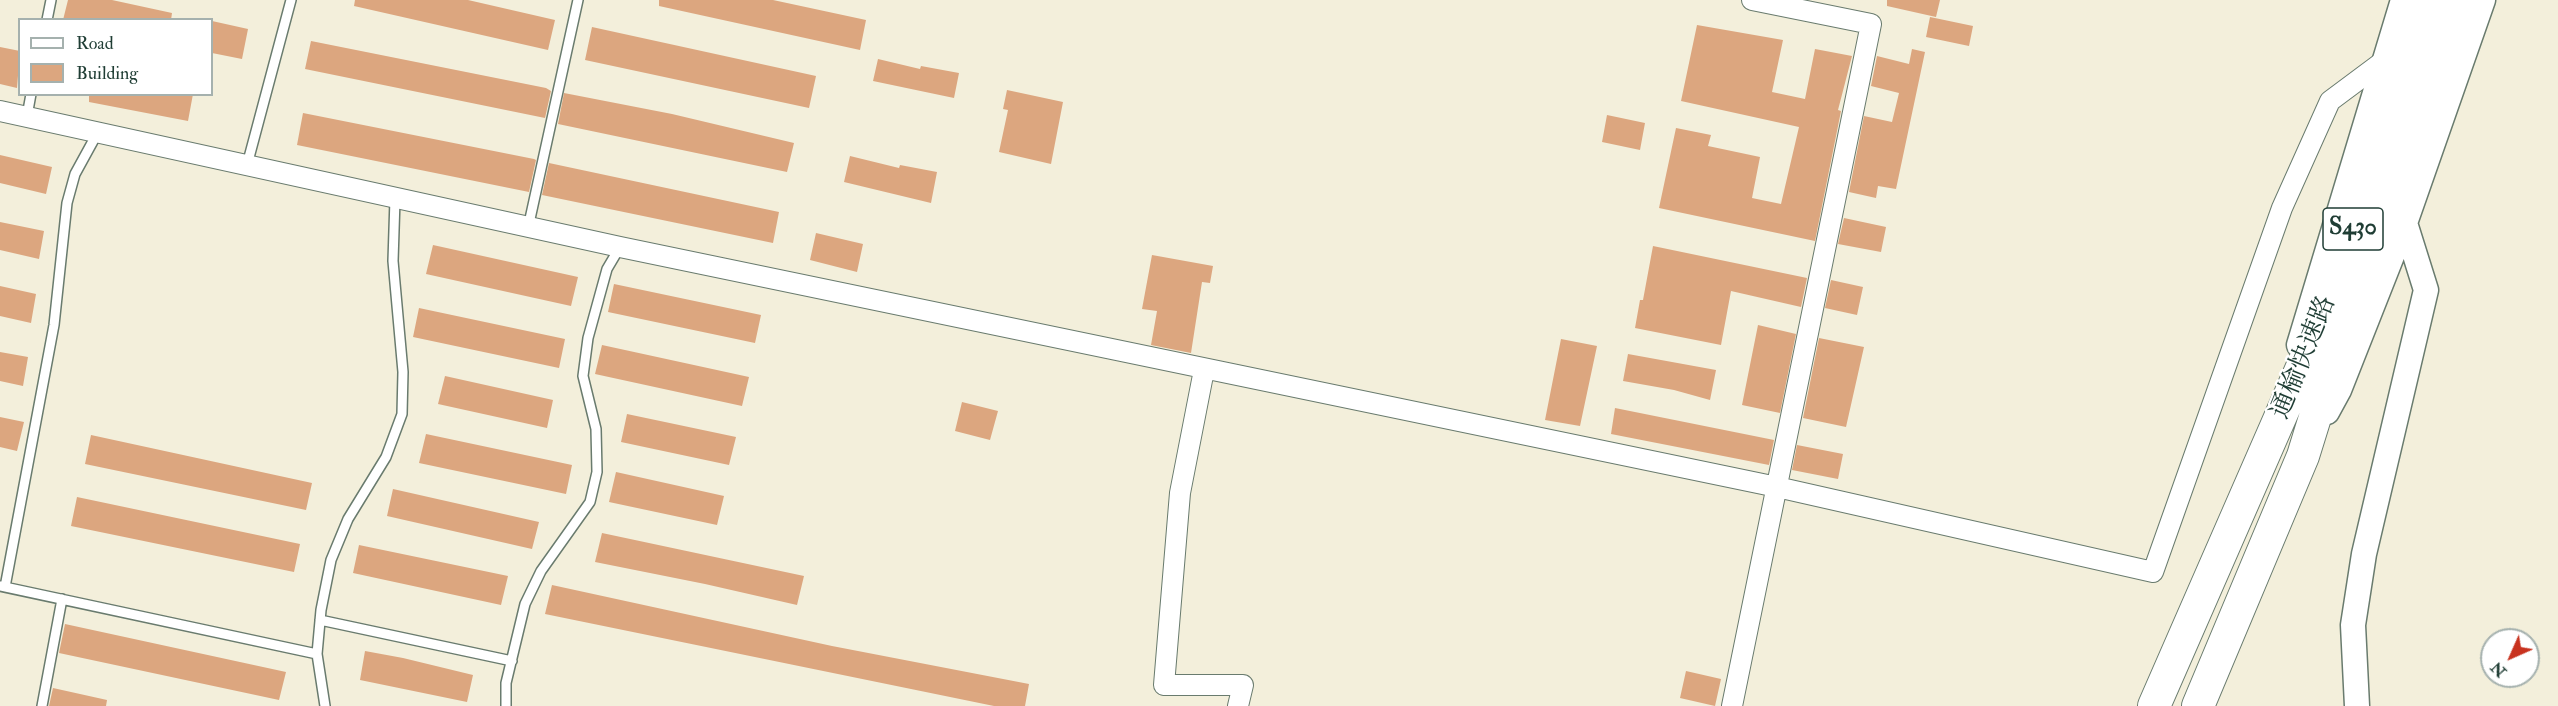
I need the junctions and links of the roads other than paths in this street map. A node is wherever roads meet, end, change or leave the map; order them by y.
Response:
1 (51, 0) edge
2 (291, 0) edge
3 (578, 0) edge
4 (1752, 0) edge
5 (2403, 0) edge
6 (2428, 0) edge
7 (2457, 0) edge
8 (2483, 0) edge
9 (47, 18) edge
10 (2385, 60) junction
11 (31, 96) edge
12 (0, 111) edge
13 (27, 116) junction
14 (98, 132) junction
15 (247, 165) junction
16 (395, 198) junction
17 (2405, 223) junction
18 (528, 228) junction
19 (620, 247) junction
20 (1204, 369) junction
21 (2266, 454) junction
22 (2303, 456) junction
23 (1778, 487) junction
24 (2, 586) edge
25 (62, 599) junction
26 (320, 620) junction
27 (317, 654) junction
28 (512, 661) junction
29 (42, 706) edge
30 (325, 706) edge
31 (506, 706) edge
32 (1238, 706) edge
33 (1732, 706) edge
34 (2154, 706) edge
35 (2198, 706) edge
36 (2357, 706) edge

1 - 9 lane
2 - 15 lane
3 - 18 lane
4 - 23 street
5 - 10 street
6 - 21 highway, 通榆快速路 / S430
7 - 22 highway, 通榆快速路 / S430
8 - 17 street
10 - 21 street
10 - 23 street
11 - 13 lane
12 - 13 street
13 - 14 street
14 - 15 street
14 - 24 lane
15 - 16 street
16 - 18 street
16 - 26 lane
17 - 22 street
17 - 36 street
18 - 19 street
19 - 20 street
19 - 28 lane
20 - 23 street
20 - 32 street
21 - 34 highway, 通榆快速路 / S430
22 - 35 highway, 通榆快速路 / S430
23 - 33 street
24 - 25 lane
25 - 27 lane
25 - 29 lane
26 - 27 lane
26 - 28 lane
27 - 30 lane
28 - 31 lane

